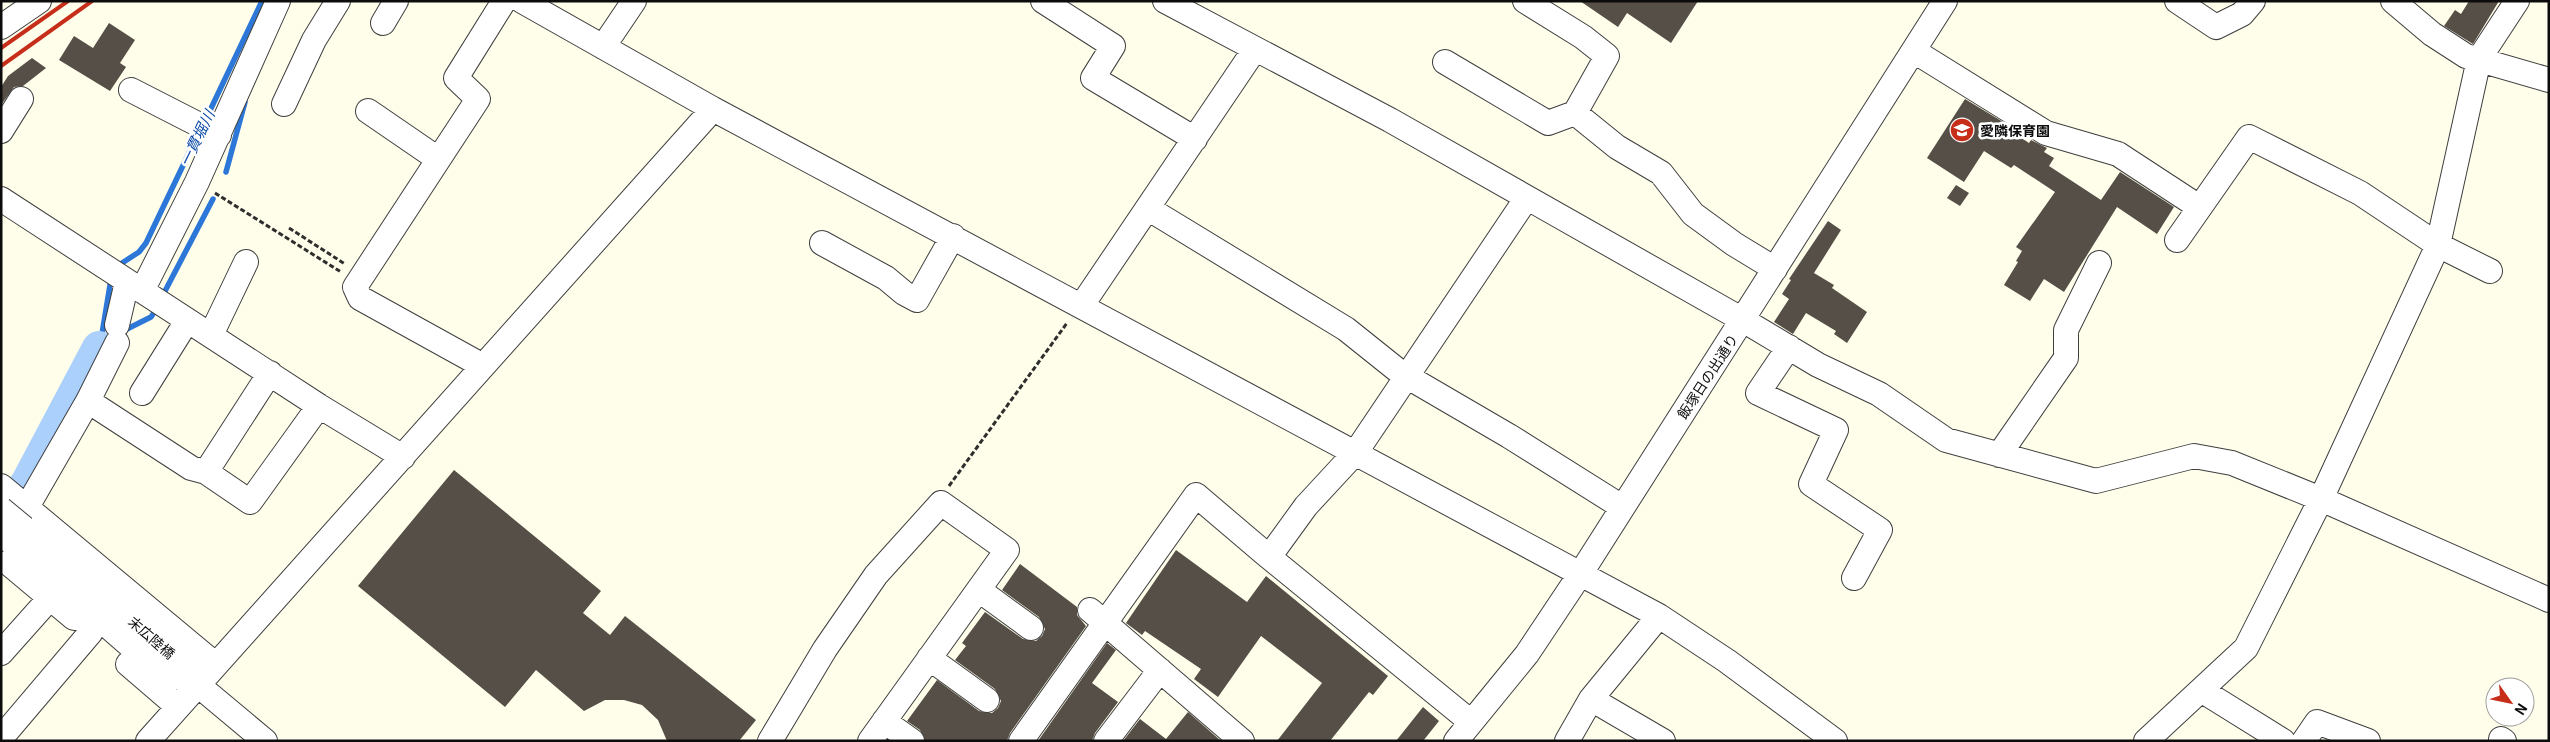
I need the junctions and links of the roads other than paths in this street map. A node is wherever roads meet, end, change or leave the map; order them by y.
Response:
1 (39, 1) edge
2 (278, 1) edge
3 (338, 1) edge
4 (396, 1) edge
5 (504, 1) edge
6 (522, 1) edge
7 (634, 1) edge
8 (1043, 1) edge
9 (1166, 1) edge
10 (1525, 1) edge
11 (1945, 1) edge
12 (2177, 1) edge
13 (2253, 1) edge
14 (2393, 1) edge
15 (2515, 2) edge
16 (383, 23) dead end
17 (1, 27) edge
18 (603, 47) junction
19 (1255, 49) junction
20 (1914, 51) junction
21 (2479, 59) junction
22 (1445, 62) dead end
23 (2549, 80) edge
24 (131, 90) dead end
25 (21, 99) dead end
26 (284, 104) dead end
27 (713, 109) junction
28 (368, 111) dead end
29 (1575, 114) junction
30 (212, 127) junction
31 (1, 131) edge
32 (1195, 139) junction
33 (438, 159) junction
34 (1, 199) edge
35 (1526, 199) junction
36 (2200, 207) junction
37 (1149, 209) junction
38 (953, 236) junction
39 (2177, 240) dead end
40 (822, 243) dead end
41 (2438, 245) junction
42 (246, 262) dead end
43 (2099, 263) dead end
44 (1775, 269) junction
45 (2490, 270) dead end
46 (134, 286) junction
47 (1082, 305) junction
48 (1743, 320) junction
49 (187, 321) junction
50 (211, 336) junction
51 (1788, 347) junction
52 (483, 366) junction
53 (270, 372) junction
54 (1406, 376) junction
55 (142, 393) dead end
56 (88, 401) junction
57 (319, 406) junction
58 (1356, 452) junction
59 (1999, 455) junction
60 (403, 457) junction
61 (206, 472) junction
62 (2321, 499) junction
63 (1622, 507) junction
64 (12, 517) edge
65 (1269, 557) junction
66 (1581, 572) junction
67 (1854, 578) dead end
68 (979, 590) junction
69 (50, 598) junction
70 (2549, 600) edge
71 (1097, 616) junction
72 (1659, 616) junction
73 (1031, 628) dead end
74 (91, 632) junction
75 (1, 653) edge
76 (929, 658) junction
77 (216, 665) junction
78 (1160, 670) junction
79 (198, 685) junction
80 (2201, 690) junction
81 (1591, 699) junction
82 (987, 700) dead end
83 (178, 707) junction
84 (884, 721) junction
85 (1471, 722) junction
86 (9, 733) edge
87 (148, 741) edge
88 (265, 741) edge
89 (770, 741) edge
90 (870, 741) edge
91 (912, 741) edge
92 (1020, 741) edge
93 (1106, 741) edge
94 (1242, 741) edge
95 (1456, 741) edge
96 (1567, 741) edge
97 (1664, 741) edge
98 (1835, 741) edge
99 (2146, 741) edge
100 (2283, 741) edge
101 (2304, 741) edge
102 (2368, 741) edge

1 - 17 street
2 - 30 street
3 - 26 street
4 - 16 street
5 - 33 street
6 - 18 street
7 - 18 street
8 - 32 street
9 - 19 street
10 - 29 street
11 - 20 street, 飯塚日の出通り
12 - 13 street
14 - 21 street
15 - 21 street
18 - 27 street
19 - 32 street
19 - 35 street
20 - 36 street
20 - 44 street, 飯塚日の出通り
21 - 23 street
21 - 41 street
22 - 29 street
24 - 30 street
25 - 31 street
27 - 38 street
27 - 52 street
28 - 33 street
29 - 44 street
30 - 46 street
32 - 37 street
33 - 52 street
34 - 46 street
35 - 48 street
35 - 54 street
36 - 39 street
36 - 41 street
37 - 47 street
37 - 54 street
38 - 40 street
38 - 47 street
41 - 45 street
41 - 62 street
42 - 50 street
43 - 59 street
44 - 48 street, 飯塚日の出通り
46 - 49 street
46 - 56 street
47 - 58 street
48 - 51 street
48 - 63 street, 飯塚日の出通り
49 - 50 street
49 - 55 street
50 - 53 street
51 - 59 street
51 - 67 street
52 - 60 street
53 - 57 street
53 - 61 street
54 - 58 street
54 - 63 street
56 - 61 street
56 - 64 street
57 - 60 street
57 - 61 street
58 - 65 street
58 - 66 street
59 - 62 street
60 - 77 street
62 - 70 street
62 - 80 street
63 - 66 street, 飯塚日の出通り
64 - 69 street
64 - 77 street
64 - 79 street, 末広陸橋
65 - 71 street
65 - 85 street
66 - 72 street
66 - 85 street, 飯塚日の出通り
68 - 73 street
68 - 76 street
68 - 89 street
69 - 74 street
69 - 75 street
71 - 78 street
71 - 92 street
72 - 81 street
72 - 98 street
74 - 83 street
74 - 86 street
76 - 82 street
76 - 84 street
77 - 79 street
78 - 93 street
78 - 94 street
79 - 83 street
79 - 88 street, 末広陸橋
80 - 99 street
80 - 100 street
81 - 96 street
81 - 97 street
83 - 87 street
84 - 90 street
84 - 91 street
85 - 95 street, 飯塚日の出通り
101 - 102 street

